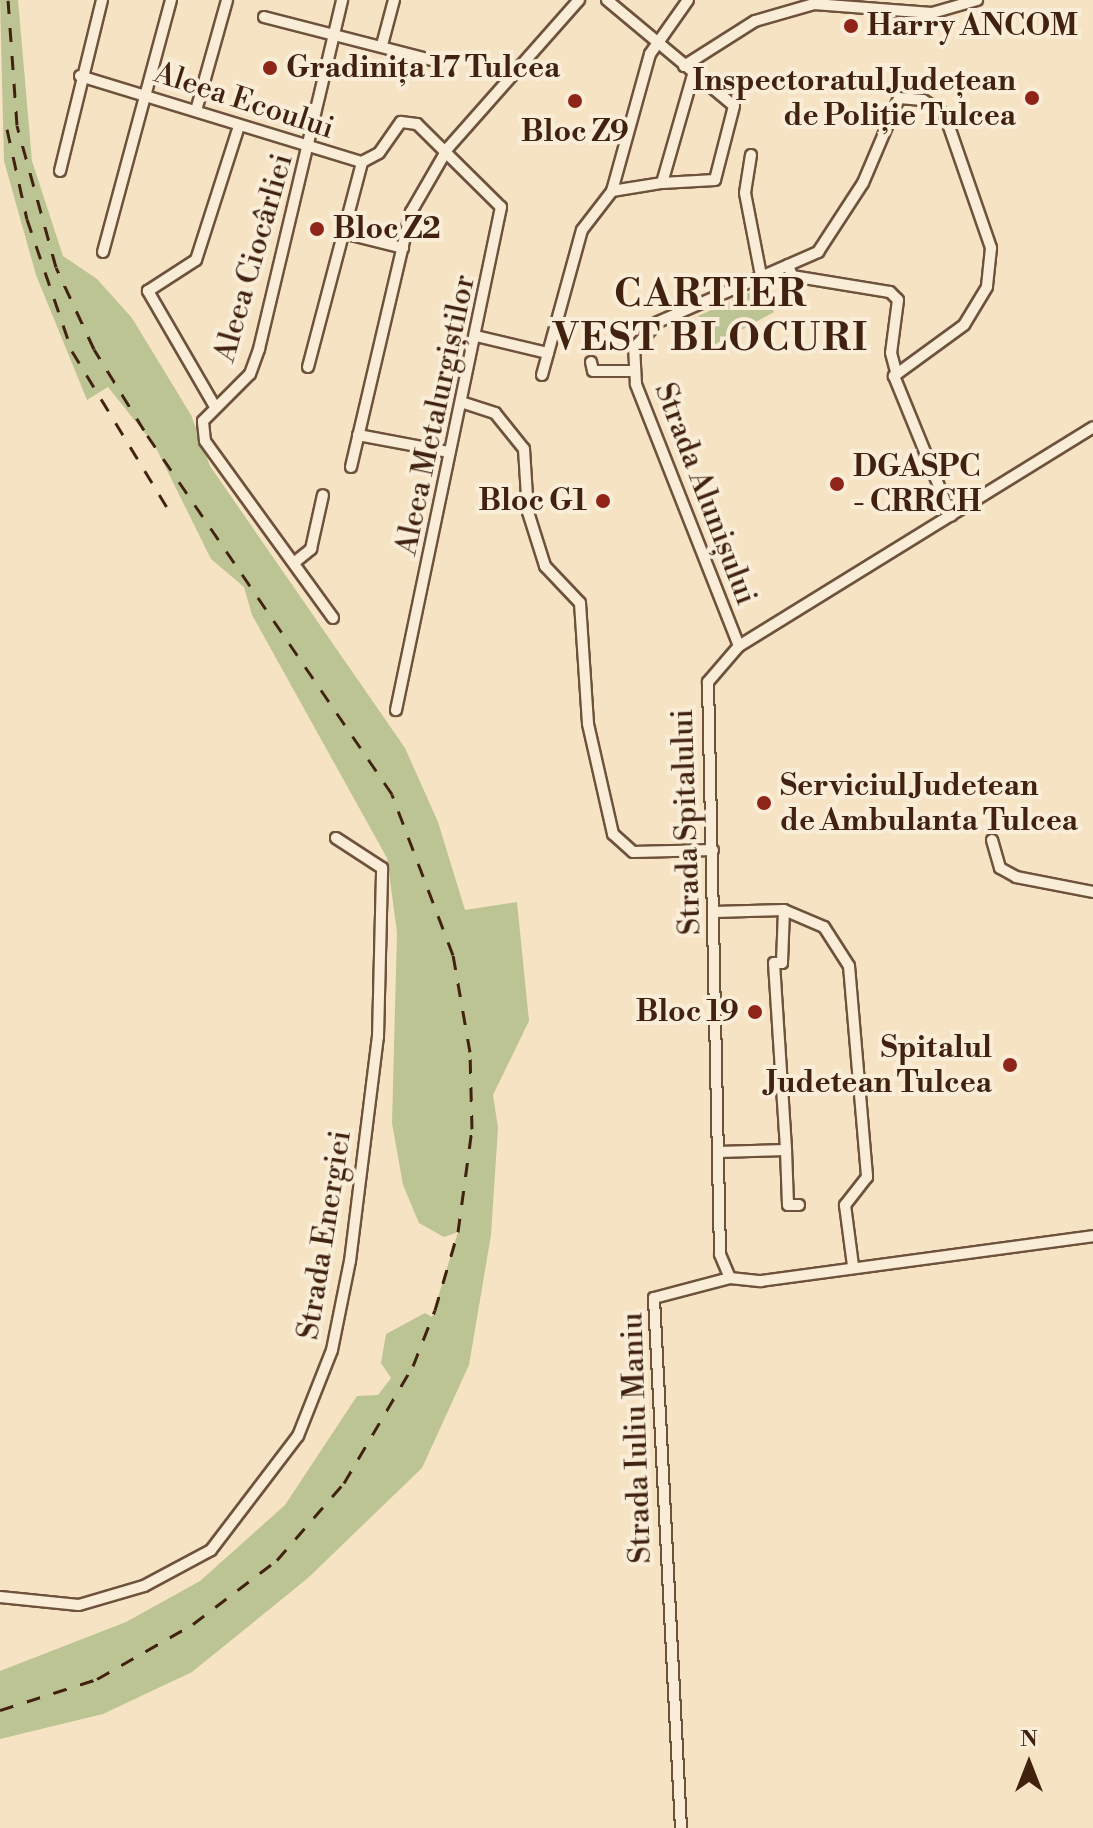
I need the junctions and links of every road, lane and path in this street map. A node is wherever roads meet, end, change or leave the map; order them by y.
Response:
1 (102, 0) edge
2 (171, 0) edge
3 (227, 0) edge
4 (342, 0) edge
5 (394, 0) edge
6 (579, 0) edge
7 (607, 0) edge
8 (688, 0) edge
9 (977, 0) edge
10 (264, 17) dead end
11 (334, 35) junction
12 (657, 39) junction
13 (382, 45) junction
14 (431, 60) dead end
15 (684, 66) junction
16 (693, 75) junction
17 (80, 76) junction
18 (145, 93) junction
19 (197, 107) junction
20 (239, 126) junction
21 (448, 148) junction
22 (312, 150) junction
23 (751, 155) dead end
24 (362, 162) junction
25 (60, 171) dead end
26 (662, 183) junction
27 (612, 191) junction
28 (343, 233) junction
29 (403, 248) junction
30 (103, 252) dead end
31 (788, 265) junction
32 (761, 275) junction
33 (476, 336) junction
34 (548, 353) junction
35 (591, 362) dead end
36 (308, 367) dead end
37 (632, 371) junction
38 (896, 372) junction
39 (542, 375) dead end
40 (461, 402) junction
41 (214, 405) junction
42 (1093, 427) edge
43 (358, 435) junction
44 (449, 452) junction
45 (351, 467) dead end
46 (323, 495) dead end
47 (951, 516) junction
48 (295, 562) junction
49 (333, 618) dead end
50 (739, 646) junction
51 (396, 710) dead end
52 (336, 838) dead end
53 (992, 840) dead end
54 (713, 850) junction
55 (1093, 892) edge
56 (784, 910) junction
57 (714, 912) junction
58 (786, 1150) junction
59 (718, 1152) junction
60 (799, 1205) dead end
61 (1093, 1236) edge
62 (853, 1266) junction
63 (730, 1278) junction
64 (0, 1597) edge
65 (681, 1828) edge

1 - 17 street
2 - 18 street
3 - 19 street
4 - 11 street, Aleea Ciocârliei
5 - 13 street
6 - 21 street
7 - 12 street
8 - 12 street
9 - 15 street
10 - 11 street
11 - 13 street
11 - 22 street, Aleea Ciocârliei
12 - 15 street
12 - 27 street
13 - 14 street
15 - 16 street
16 - 26 street
16 - 26 street
17 - 18 street, Aleea Ecoului
17 - 25 street
18 - 19 street, Aleea Ecoului
18 - 30 street
19 - 20 street, Aleea Ecoului
20 - 22 street, Aleea Ecoului
20 - 41 street, Aleea Ciocârliei
21 - 24 street, Aleea Ecoului
21 - 29 street
21 - 33 street, Aleea Metalurgiștilor
22 - 24 street, Aleea Ecoului
22 - 41 street, Aleea Ciocârliei
23 - 32 street
24 - 28 street
26 - 27 street
27 - 34 street
28 - 29 street
28 - 36 street
29 - 43 street
31 - 32 street, Strada Alunișului
31 - 38 street
31 - 38 street, Strada Alunișului
32 - 37 street, Strada Alunișului
33 - 34 street
33 - 40 street, Aleea Metalurgiștilor
34 - 39 street
35 - 37 street
37 - 50 street, Strada Alunișului
38 - 47 street
40 - 44 street, Aleea Metalurgiștilor
40 - 54 street
41 - 48 street, Aleea Ciocârliei
42 - 47 street, Strada Spitalului
43 - 44 street
43 - 45 street
44 - 51 street, Aleea Metalurgiștilor
46 - 48 street
47 - 50 street, Strada Spitalului
48 - 49 street, Aleea Ciocârliei
50 - 54 street, Strada Spitalului
52 - 64 street, Strada Energiei
53 - 55 street
54 - 57 street, Strada Spitalului
56 - 57 street
56 - 58 street
56 - 62 street
57 - 59 street, Strada Spitalului
58 - 59 street
58 - 60 street
59 - 63 street, Strada Spitalului
61 - 62 street, Strada Iuliu Maniu
62 - 63 street, Strada Iuliu Maniu
63 - 65 street, Strada Iuliu Maniu

